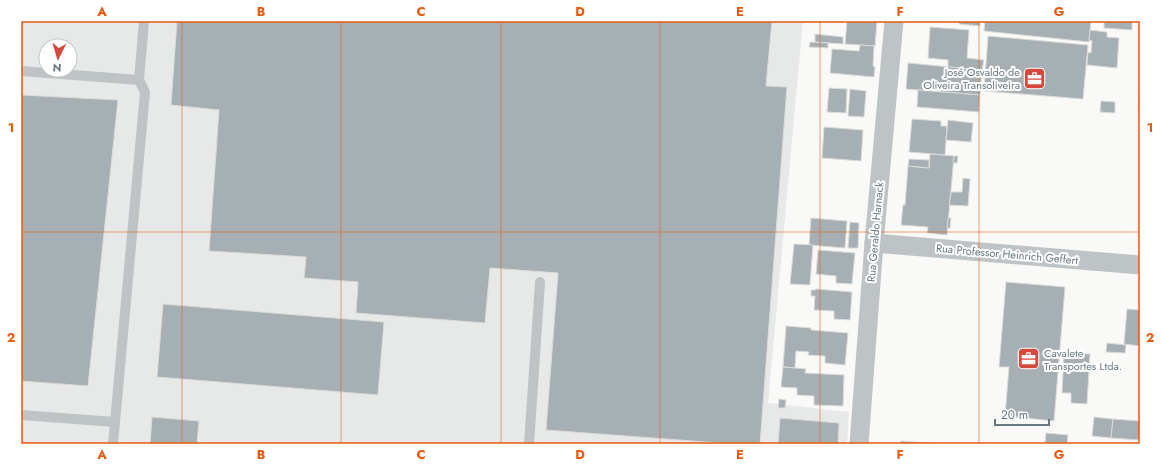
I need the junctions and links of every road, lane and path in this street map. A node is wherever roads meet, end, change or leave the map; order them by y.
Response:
1 (144, 21) edge
2 (894, 21) edge
3 (21, 71) edge
4 (139, 80) junction
5 (874, 243) junction
6 (1140, 265) edge
7 (540, 282) dead end
8 (21, 415) edge
9 (115, 422) junction
10 (113, 444) edge
11 (529, 444) edge
12 (859, 444) edge

1 - 4 lane
2 - 5 street, Rua Geraldo Harnack
3 - 4 lane
4 - 9 lane
5 - 6 street, Rua Professor Heinrich Geffert
5 - 12 street, Rua Geraldo Harnack
7 - 11 lane
8 - 9 lane
9 - 10 lane

